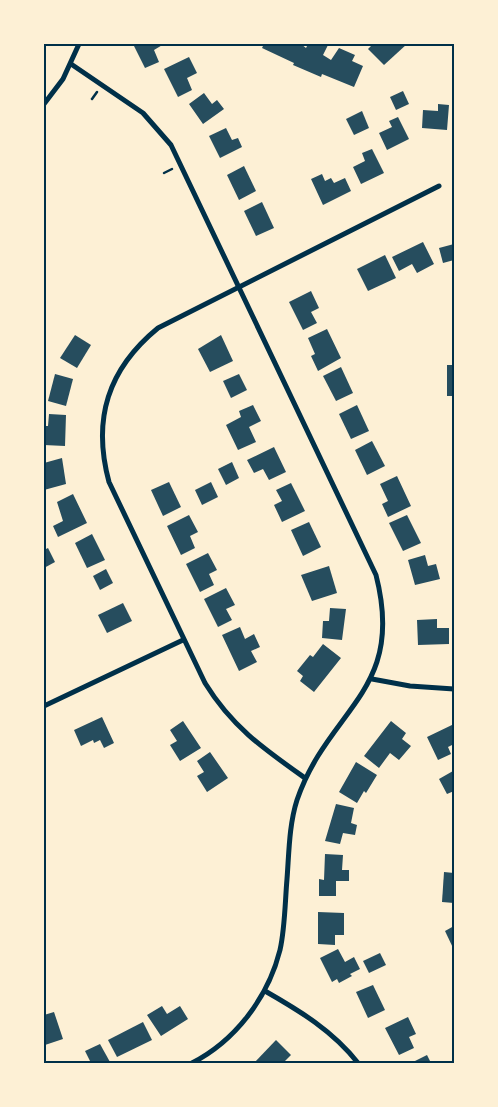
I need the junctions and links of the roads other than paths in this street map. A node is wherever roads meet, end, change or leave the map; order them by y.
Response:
1 (79, 44) edge
2 (71, 64) junction
3 (44, 104) edge
4 (439, 186) dead end
5 (240, 287) junction
6 (183, 640) junction
7 (372, 679) junction
8 (454, 689) edge
9 (44, 706) edge
10 (305, 778) junction
11 (265, 991) junction
12 (192, 1063) edge
13 (358, 1063) edge

1 - 2 street
2 - 3 street
2 - 5 street
4 - 5 street
5 - 6 street
5 - 7 street
6 - 9 street
6 - 10 street
7 - 8 street
7 - 10 street
10 - 11 street
11 - 12 street
11 - 13 street

